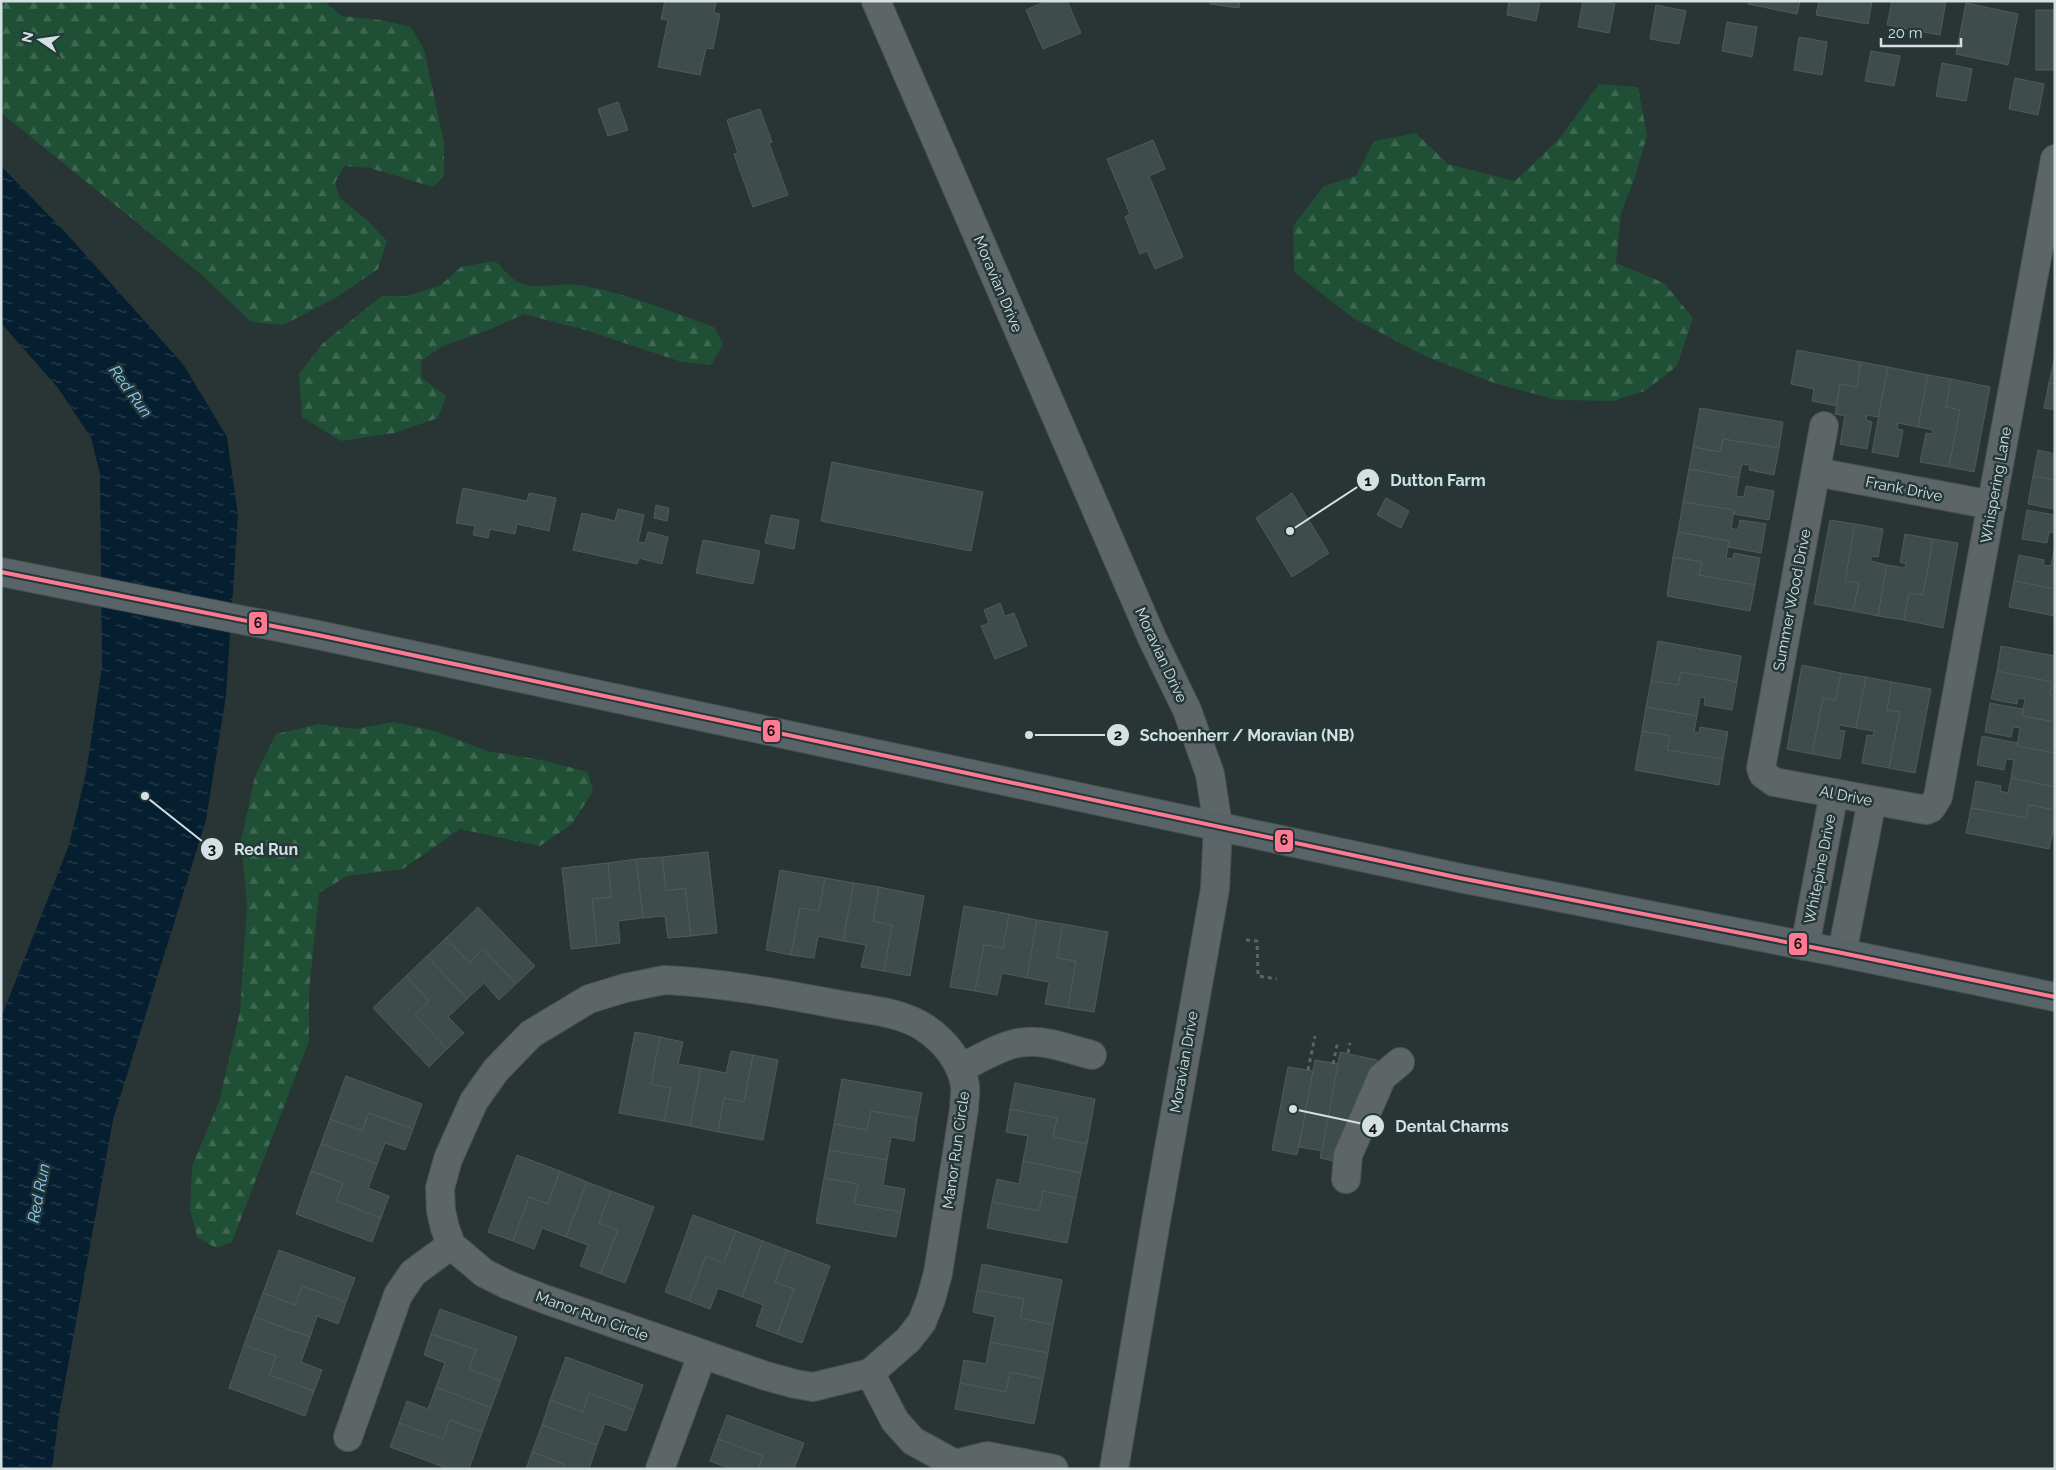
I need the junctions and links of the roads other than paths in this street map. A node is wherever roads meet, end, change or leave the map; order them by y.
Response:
1 (876, 1) edge
2 (2055, 159) edge
3 (2052, 186) edge
4 (1824, 426) dead end
5 (1816, 472) junction
6 (1992, 505) junction
7 (11, 574) edge
8 (1764, 774) joint
9 (1834, 793) junction
10 (1872, 801) junction
11 (1931, 808) joint
12 (1218, 826) junction
13 (1805, 946) junction
14 (1842, 953) junction
15 (2055, 997) edge
16 (1092, 1055) dead end
17 (1400, 1062) dead end
18 (961, 1068) junction
19 (1346, 1179) dead end
20 (451, 1245) junction
21 (702, 1355) junction
22 (870, 1373) junction
23 (348, 1437) dead end
24 (985, 1462) edge
25 (958, 1466) edge
26 (660, 1469) edge
27 (1054, 1469) edge
28 (1114, 1469) edge

1 - 12 street, Moravian Drive
2 - 3 street, Whispering Lane
3 - 6 street, Whispering Lane
4 - 5 street, Summer Wood Drive
5 - 6 street, Frank Drive
5 - 8 street, Summer Wood Drive
6 - 11 street, Whispering Lane
7 - 12 main road
8 - 9 street, Al Drive
9 - 10 street, Al Drive
9 - 13 street, Whitepine Drive
10 - 11 street, Al Drive
10 - 14 street
12 - 13 main road
12 - 28 street, Moravian Drive
13 - 14 main road
14 - 15 main road
16 - 18 street
17 - 19 street
18 - 20 street, Manor Run Circle
18 - 22 street, Manor Run Circle
20 - 21 street, Manor Run Circle
20 - 23 street
21 - 22 street, Manor Run Circle
21 - 26 street
22 - 25 street
24 - 25 street
24 - 27 street

